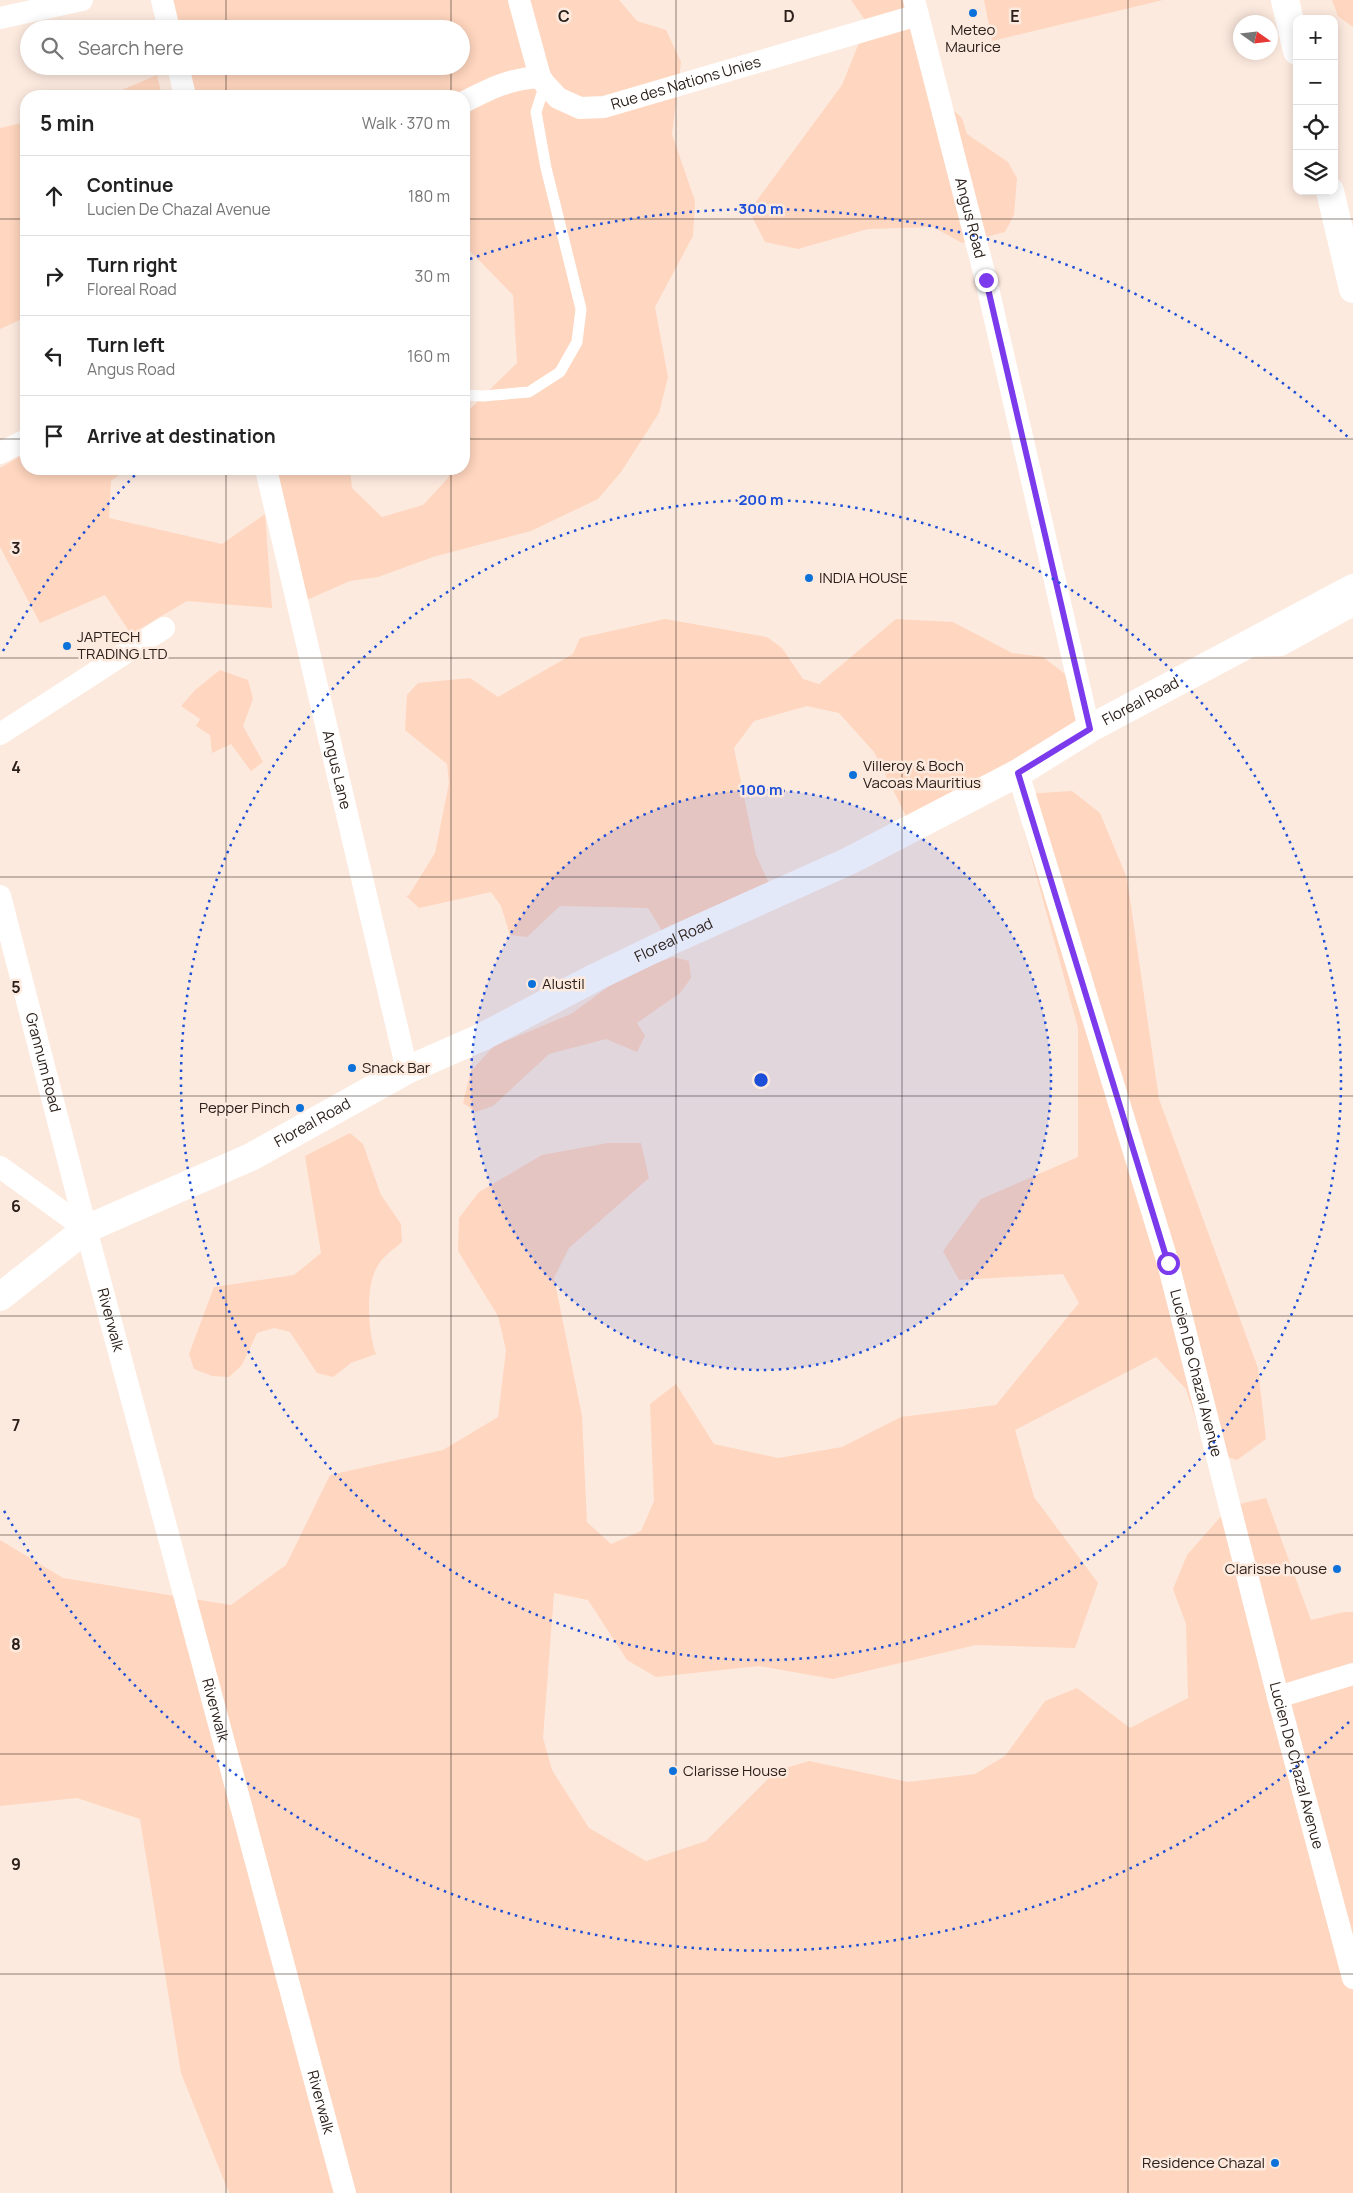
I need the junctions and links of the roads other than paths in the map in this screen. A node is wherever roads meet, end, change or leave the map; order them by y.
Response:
1 (82, 0) edge
2 (162, 0) edge
3 (520, 0) edge
4 (1285, 0) edge
5 (916, 7) edge
6 (0, 18) edge
7 (167, 20) edge
8 (1293, 34) edge
9 (180, 75) edge
10 (542, 81) junction
11 (184, 90) edge
12 (470, 99) edge
13 (1331, 195) edge
14 (1353, 289) edge
15 (470, 395) edge
16 (20, 443) edge
17 (0, 453) edge
18 (267, 475) edge
19 (1353, 588) edge
20 (1353, 605) edge
21 (164, 628) dead end
22 (1244, 646) junction
23 (1090, 729) junction
24 (0, 734) edge
25 (1018, 773) junction
26 (0, 896) edge
27 (407, 1070) junction
28 (0, 1167) edge
29 (86, 1229) junction
30 (0, 1297) edge
31 (1353, 1674) edge
32 (1278, 1697) junction
33 (1353, 1978) edge
34 (346, 2193) edge

1 - 6 street
2 - 7 street
3 - 10 street
4 - 8 main road
5 - 10 street, Rue des Nations Unies
5 - 23 street, Angus Road
9 - 11 street
10 - 12 street
10 - 15 lane
13 - 14 main road
16 - 17 street
18 - 27 street, Angus Lane
19 - 22 main road, Floreal Road
20 - 22 street
21 - 24 street
22 - 23 main road, Floreal Road
23 - 25 main road, Floreal Road
25 - 27 main road, Floreal Road
25 - 32 street, Lucien De Chazal Avenue
26 - 29 street, Grannum Road
27 - 29 main road, Floreal Road
28 - 29 street
29 - 30 main road, Floreal Road
29 - 34 street, Riverwalk
31 - 32 street
32 - 33 street, Lucien De Chazal Avenue

